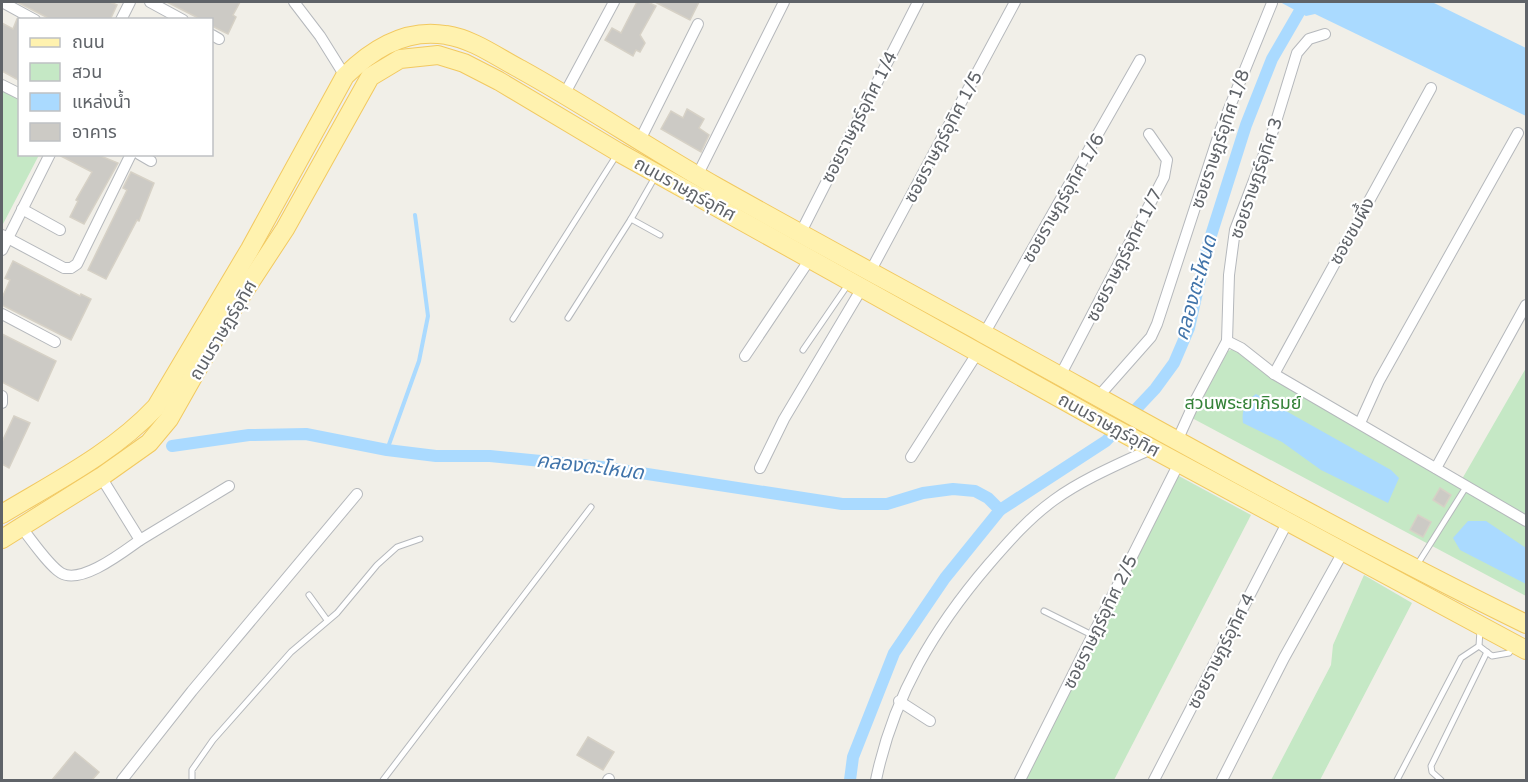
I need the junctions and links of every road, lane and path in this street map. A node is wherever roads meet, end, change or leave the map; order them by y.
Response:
1 (2, 2) edge
2 (130, 2) edge
3 (150, 2) edge
4 (294, 2) edge
5 (614, 2) edge
6 (784, 2) edge
7 (918, 2) edge
8 (1015, 2) edge
9 (1272, 3) dead end
10 (31, 18) edge
11 (123, 18) edge
12 (179, 18) edge
13 (698, 24) dead end
14 (1325, 34) dead end
15 (1140, 60) dead end
16 (345, 76) junction
17 (2, 85) edge
18 (1431, 88) dead end
19 (18, 93) edge
20 (564, 95) junction
21 (1518, 133) dead end
22 (1149, 134) dead end
23 (640, 140) junction
24 (618, 152) junction
25 (49, 156) edge
26 (130, 156) edge
27 (143, 156) edge
28 (152, 161) dead end
29 (658, 173) junction
30 (697, 176) junction
31 (22, 209) junction
32 (631, 219) junction
33 (60, 230) dead end
34 (800, 234) junction
35 (660, 235) dead end
36 (4, 237) edge
37 (2, 250) edge
38 (810, 259) junction
39 (861, 280) junction
40 (1527, 305) edge
41 (2, 314) edge
42 (568, 318) dead end
43 (513, 319) dead end
44 (984, 334) junction
45 (1227, 341) junction
46 (55, 342) dead end
47 (803, 350) dead end
48 (978, 352) junction
49 (745, 356) dead end
50 (1274, 374) junction
51 (1060, 376) junction
52 (2, 396) edge
53 (1105, 401) junction
54 (2, 402) edge
55 (1360, 423) junction
56 (1177, 441) junction
57 (1147, 446) junction
58 (911, 457) dead end
59 (1179, 463) junction
60 (760, 468) dead end
61 (1436, 468) junction
62 (101, 477) junction
63 (229, 486) dead end
64 (1467, 486) junction
65 (357, 494) dead end
66 (591, 507) dead end
67 (2, 514) edge
68 (1288, 521) junction
69 (1527, 521) edge
70 (21, 527) junction
71 (2, 539) edge
72 (420, 539) dead end
73 (140, 540) junction
74 (1343, 552) junction
75 (1414, 569) junction
76 (309, 595) dead end
77 (1044, 611) dead end
78 (327, 620) junction
79 (1527, 624) edge
80 (1481, 626) junction
81 (1094, 635) junction
82 (1479, 646) junction
83 (1521, 647) edge
84 (1487, 652) junction
85 (899, 701) junction
86 (930, 721) dead end
87 (122, 780) edge
88 (192, 780) edge
89 (383, 780) edge
90 (876, 780) edge
91 (1020, 780) edge
92 (1155, 780) edge
93 (1222, 780) edge
94 (1397, 780) edge
95 (1441, 780) edge

1 - 10 street
2 - 11 street
3 - 12 street
4 - 16 street
5 - 20 street
6 - 30 street
7 - 34 street, ซอยราษฎร์อุทิศ 1/4
8 - 39 street, ซอยราษฎร์อุทิศ 1/5
9 - 53 street, ซอยราษฎร์อุทิศ 1/8
13 - 23 street
14 - 45 street, ซอยราษฎร์อุทิศ 3
15 - 44 street, ซอยราษฎร์อุทิศ 1/6
16 - 20 main road, ถนนราษฎร์อุทิศ
16 - 67 main road, ถนนราษฎร์อุทิศ
17 - 19 street
18 - 50 street, ซอยชมผึ้ง
20 - 23 main road, ถนนราษฎร์อุทิศ
21 - 55 street
22 - 51 street, ซอยราษฎร์อุทิศ 1/7
23 - 30 main road, ถนนราษฎร์อุทิศ
24 - 29 main road, ถนนราษฎร์อุทิศ
24 - 43 lane
24 - 62 main road, ถนนราษฎร์อุทิศ
25 - 31 street
26 - 36 street
27 - 28 street
29 - 32 lane
29 - 38 main road, ถนนราษฎร์อุทิศ
30 - 34 main road, ถนนราษฎร์อุทิศ
31 - 33 street
31 - 36 street
32 - 35 lane
32 - 42 lane
34 - 39 main road, ถนนราษฎร์อุทิศ
36 - 37 street
38 - 39 main road, ถนนราษฎร์อุทิศ
38 - 49 street
39 - 44 main road, ถนนราษฎร์อุทิศ
39 - 47 lane
39 - 48 main road, ถนนราษฎร์อุทิศ
39 - 60 street, ซอยราษฎร์อุทิศ 1/5
40 - 61 street
41 - 46 street
44 - 51 main road, ถนนราษฎร์อุทิศ
45 - 50 street
45 - 56 street, ซอยราษฎร์อุทิศ 3
48 - 57 main road, ถนนราษฎร์อุทิศ
48 - 58 street
50 - 55 street
51 - 53 main road, ถนนราษฎร์อุทิศ
52 - 54 street
53 - 56 main road, ถนนราษฎร์อุทิศ
55 - 61 street
56 - 75 main road, ถนนราษฎร์อุทิศ
57 - 59 main road, ถนนราษฎร์อุทิศ
57 - 85 street
59 - 68 main road, ถนนราษฎร์อุทิศ
59 - 81 street, ซอยราษฎร์อุทิศ 2/5
61 - 64 street
62 - 70 main road, ถนนราษฎร์อุทิศ
62 - 73 street
63 - 73 street
64 - 69 street
64 - 75 lane
65 - 87 street
66 - 89 lane
68 - 74 main road, ถนนราษฎร์อุทิศ
68 - 92 street, ซอยราษฎร์อุทิศ 4
70 - 71 main road, ถนนราษฎร์อุทิศ
70 - 73 street
72 - 78 lane
74 - 80 main road, ถนนราษฎร์อุทิศ
74 - 93 street
75 - 79 main road, ถนนราษฎร์อุทิศ
76 - 78 lane
77 - 81 lane
78 - 88 lane
80 - 82 lane
80 - 83 main road, ถนนราษฎร์อุทิศ
81 - 91 street, ซอยราษฎร์อุทิศ 2/5
82 - 84 lane
82 - 94 lane
83 - 84 lane
84 - 95 lane
85 - 86 street
85 - 90 street

